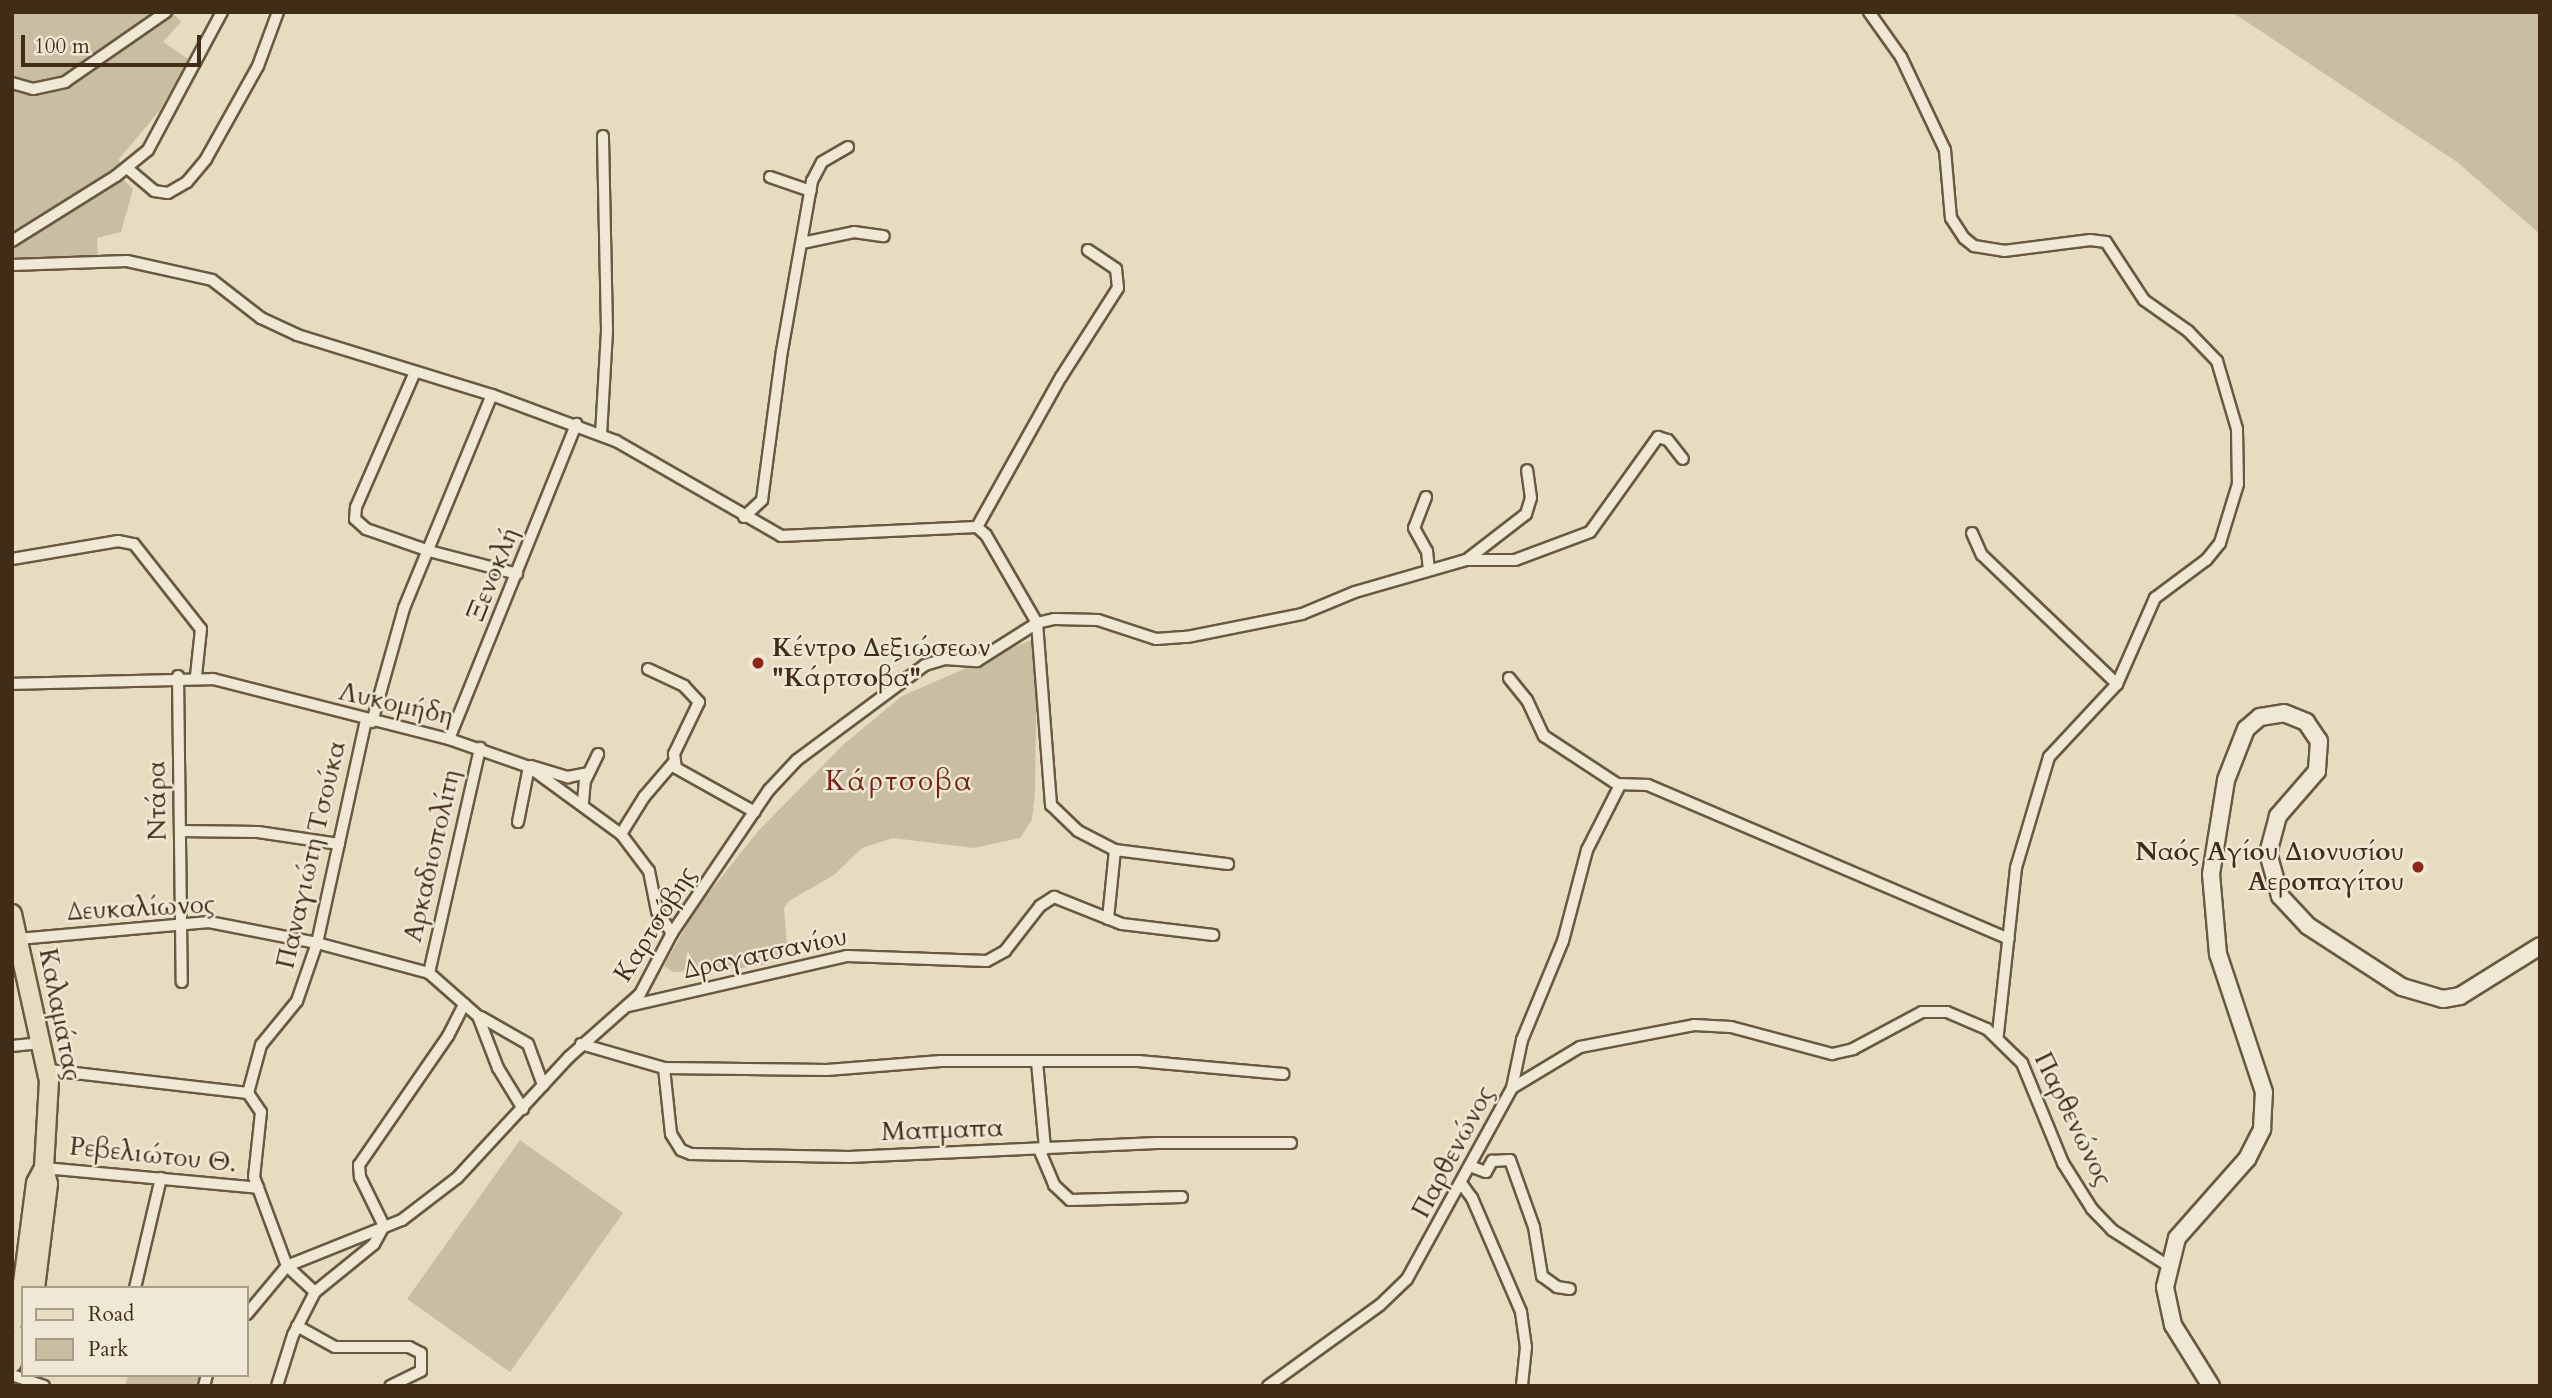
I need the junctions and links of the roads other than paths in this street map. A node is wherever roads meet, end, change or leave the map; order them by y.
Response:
1 (166, 12) edge
2 (222, 12) edge
3 (278, 12) edge
4 (1869, 12) edge
5 (12, 83) edge
6 (603, 136) dead end
7 (848, 147) dead end
8 (127, 168) junction
9 (770, 177) dead end
10 (811, 191) junction
11 (884, 236) dead end
12 (12, 241) edge
13 (802, 243) junction
14 (1088, 250) dead end
15 (12, 265) edge
16 (415, 372) junction
17 (492, 395) junction
18 (576, 424) junction
19 (601, 435) junction
20 (1683, 459) dead end
21 (1527, 470) dead end
22 (1426, 497) dead end
23 (744, 517) junction
24 (977, 527) junction
25 (1972, 533) dead end
26 (429, 551) junction
27 (12, 559) edge
28 (1466, 560) junction
29 (1429, 570) junction
30 (517, 574) junction
31 (1037, 623) junction
32 (648, 669) dead end
33 (178, 676) junction
34 (196, 676) junction
35 (1509, 678) dead end
36 (12, 684) edge
37 (2117, 684) junction
38 (369, 721) junction
39 (449, 739) junction
40 (480, 748) junction
41 (597, 754) dead end
42 (674, 762) junction
43 (528, 766) junction
44 (588, 773) junction
45 (1620, 785) junction
46 (583, 802) junction
47 (755, 812) junction
48 (518, 822) dead end
49 (180, 831) junction
50 (621, 834) junction
51 (339, 844) junction
52 (1115, 850) junction
53 (1227, 864) dead end
54 (12, 914) edge
55 (1108, 919) junction
56 (181, 925) junction
57 (672, 933) junction
58 (1213, 935) dead end
59 (18, 939) junction
60 (2009, 939) junction
61 (317, 943) junction
62 (2540, 946) edge
63 (429, 973) junction
64 (182, 982) dead end
65 (464, 1004) junction
66 (629, 1006) junction
67 (478, 1016) junction
68 (1998, 1035) junction
69 (43, 1043) junction
70 (581, 1044) junction
71 (12, 1046) edge
72 (1037, 1062) junction
73 (664, 1068) junction
74 (48, 1070) junction
75 (1283, 1074) dead end
76 (543, 1085) junction
77 (1512, 1088) junction
78 (248, 1093) junction
79 (523, 1109) junction
80 (1292, 1143) dead end
81 (1042, 1149) junction
82 (1470, 1166) junction
83 (44, 1168) junction
84 (161, 1178) junction
85 (1461, 1184) junction
86 (258, 1188) junction
87 (1182, 1197) dead end
88 (384, 1226) junction
89 (2167, 1265) junction
90 (287, 1266) junction
91 (23, 1284) edge
92 (135, 1286) edge
93 (1570, 1289) dead end
94 (21, 1291) edge
95 (315, 1292) junction
96 (248, 1313) edge
97 (12, 1324) edge
98 (297, 1326) junction
99 (21, 1341) edge
100 (12, 1363) edge
101 (12, 1375) edge
102 (44, 1386) edge
103 (277, 1386) edge
104 (390, 1386) edge
105 (1268, 1386) edge
106 (1522, 1386) edge
107 (2211, 1386) edge

1 - 5 street
2 - 8 street
3 - 8 street
4 - 37 street
6 - 19 street
7 - 10 street
8 - 12 street
9 - 10 street
10 - 13 street
11 - 13 street
13 - 23 street
14 - 24 street
15 - 16 street
16 - 17 street
16 - 26 street
17 - 18 street
17 - 26 street, Παναγιώτη Τσούκα
18 - 19 street
18 - 30 street, Ξενοκλή
19 - 23 street
20 - 28 street
21 - 28 street
22 - 29 street
23 - 24 street
24 - 31 street
25 - 37 street
26 - 30 street
26 - 38 street, Παναγιώτη Τσούκα
27 - 34 street
28 - 29 street
29 - 31 street
30 - 39 street, Ξενοκλή
31 - 47 street, Καρτσόβης
31 - 52 street
32 - 42 street
33 - 34 street, Λυκομήδη
33 - 36 street, Λυκομήδη
33 - 49 street, Ντάρα
34 - 38 street, Λυκομήδη
35 - 45 street
37 - 60 street
38 - 39 street, Λυκομήδη
38 - 51 street, Παναγιώτη Τσούκα
39 - 40 street, Λυκομήδη
40 - 43 street, Λυκομήδη
40 - 63 street, Αρκαδιοπολίτη
41 - 44 street
42 - 47 street
42 - 50 street
43 - 44 street
43 - 46 street
43 - 48 street
44 - 46 street
45 - 60 street
45 - 77 street
46 - 50 street
47 - 57 street, Καρτσόβης
49 - 51 street
49 - 56 street, Ντάρα
50 - 57 street
51 - 61 street, Παναγιώτη Τσούκα
52 - 53 street
52 - 55 street
54 - 59 main road, Καλαμάτας
55 - 58 street, Δραγατσανίου
55 - 66 street, Δραγατσανίου
56 - 59 street, Δευκαλίωνος
56 - 61 street, Δευκαλίωνος
56 - 64 street, Ντάρα
57 - 66 street, Καρτσόβης
59 - 69 main road, Καλαμάτας
60 - 68 street
61 - 63 street, Δευκαλίωνος
61 - 78 street, Παναγιώτη Τσούκα
62 - 89 main road
63 - 65 street
65 - 67 street
65 - 88 street
66 - 70 street, Καρτσόβης
67 - 76 street
67 - 79 street
68 - 77 street, Παρθενώνος
68 - 89 street, Παρθενώνος
69 - 71 street
69 - 74 main road, Καλαμάτας
70 - 73 street
70 - 76 street, Καρτσόβης
72 - 73 street
72 - 75 street
72 - 81 street
73 - 81 street, Μαπμαπα
74 - 78 street
74 - 83 main road, Καλαμάτας
76 - 79 street, Καρτσόβης
77 - 82 street, Παρθενώνος
78 - 86 street
79 - 88 street, Καρτσόβης
80 - 81 street, Μαπμαπα
81 - 87 street
82 - 85 street, Παρθενώνος
82 - 93 street
83 - 84 street, Ρεβελιώτου Θ.
83 - 91 main road, Καλαμάτας
84 - 86 street, Ρεβελιώτου Θ.
84 - 92 street
85 - 105 street, Παρθενώνος
85 - 106 street
86 - 90 street
88 - 90 street, Καρτσόβης
88 - 95 street
89 - 107 main road
90 - 95 street
90 - 96 street, Καρτσόβης
94 - 97 main road, Καλαμάτας
95 - 98 street
98 - 103 street
98 - 104 street
99 - 100 main road
101 - 102 street

